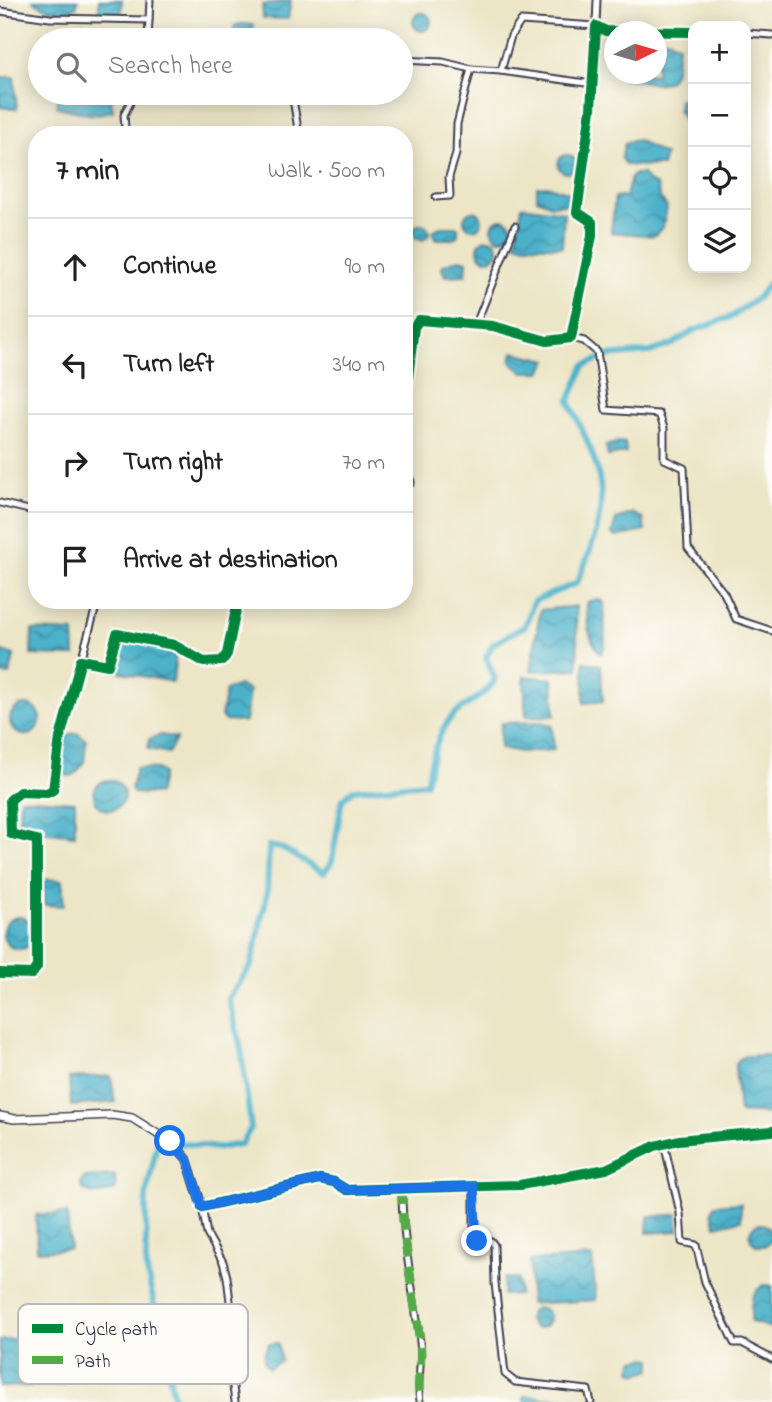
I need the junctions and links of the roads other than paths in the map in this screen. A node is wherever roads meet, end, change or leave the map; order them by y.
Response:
1 (150, 0) edge
2 (597, 0) edge
3 (0, 11) edge
4 (149, 20) junction
5 (596, 26) junction
6 (149, 28) edge
7 (688, 32) edge
8 (751, 33) edge
9 (772, 34) edge
10 (413, 61) edge
11 (471, 69) junction
12 (501, 71) junction
13 (593, 84) junction
14 (129, 105) edge
15 (294, 105) edge
16 (125, 126) edge
17 (298, 126) edge
18 (436, 197) dead end
19 (515, 226) dead end
20 (476, 324) junction
21 (571, 338) junction
22 (413, 344) edge
23 (0, 503) edge
24 (28, 510) edge
25 (95, 609) edge
26 (236, 609) edge
27 (772, 631) edge
28 (81, 660) junction
29 (0, 973) edge
30 (0, 1116) edge
31 (772, 1132) edge
32 (664, 1143) junction
33 (402, 1186) junction
34 (474, 1186) junction
35 (202, 1207) junction
36 (230, 1304) edge
37 (772, 1359) edge
38 (233, 1384) edge
39 (420, 1401) edge
40 (235, 1402) edge
41 (591, 1402) edge

1 - 4 street
2 - 5 street
3 - 4 street
4 - 6 street
5 - 7 street
5 - 12 street
5 - 13 street
8 - 9 street
10 - 11 street
11 - 12 street
11 - 18 street
12 - 13 street
13 - 21 street
14 - 16 street
15 - 17 street
19 - 20 street
20 - 21 street
20 - 22 street
21 - 27 street
23 - 24 street
25 - 28 street
26 - 28 street
28 - 29 street
30 - 35 street
31 - 32 street
32 - 34 street
32 - 37 street
33 - 34 street
33 - 35 street
33 - 39 street
34 - 41 street
35 - 36 street
38 - 40 street

